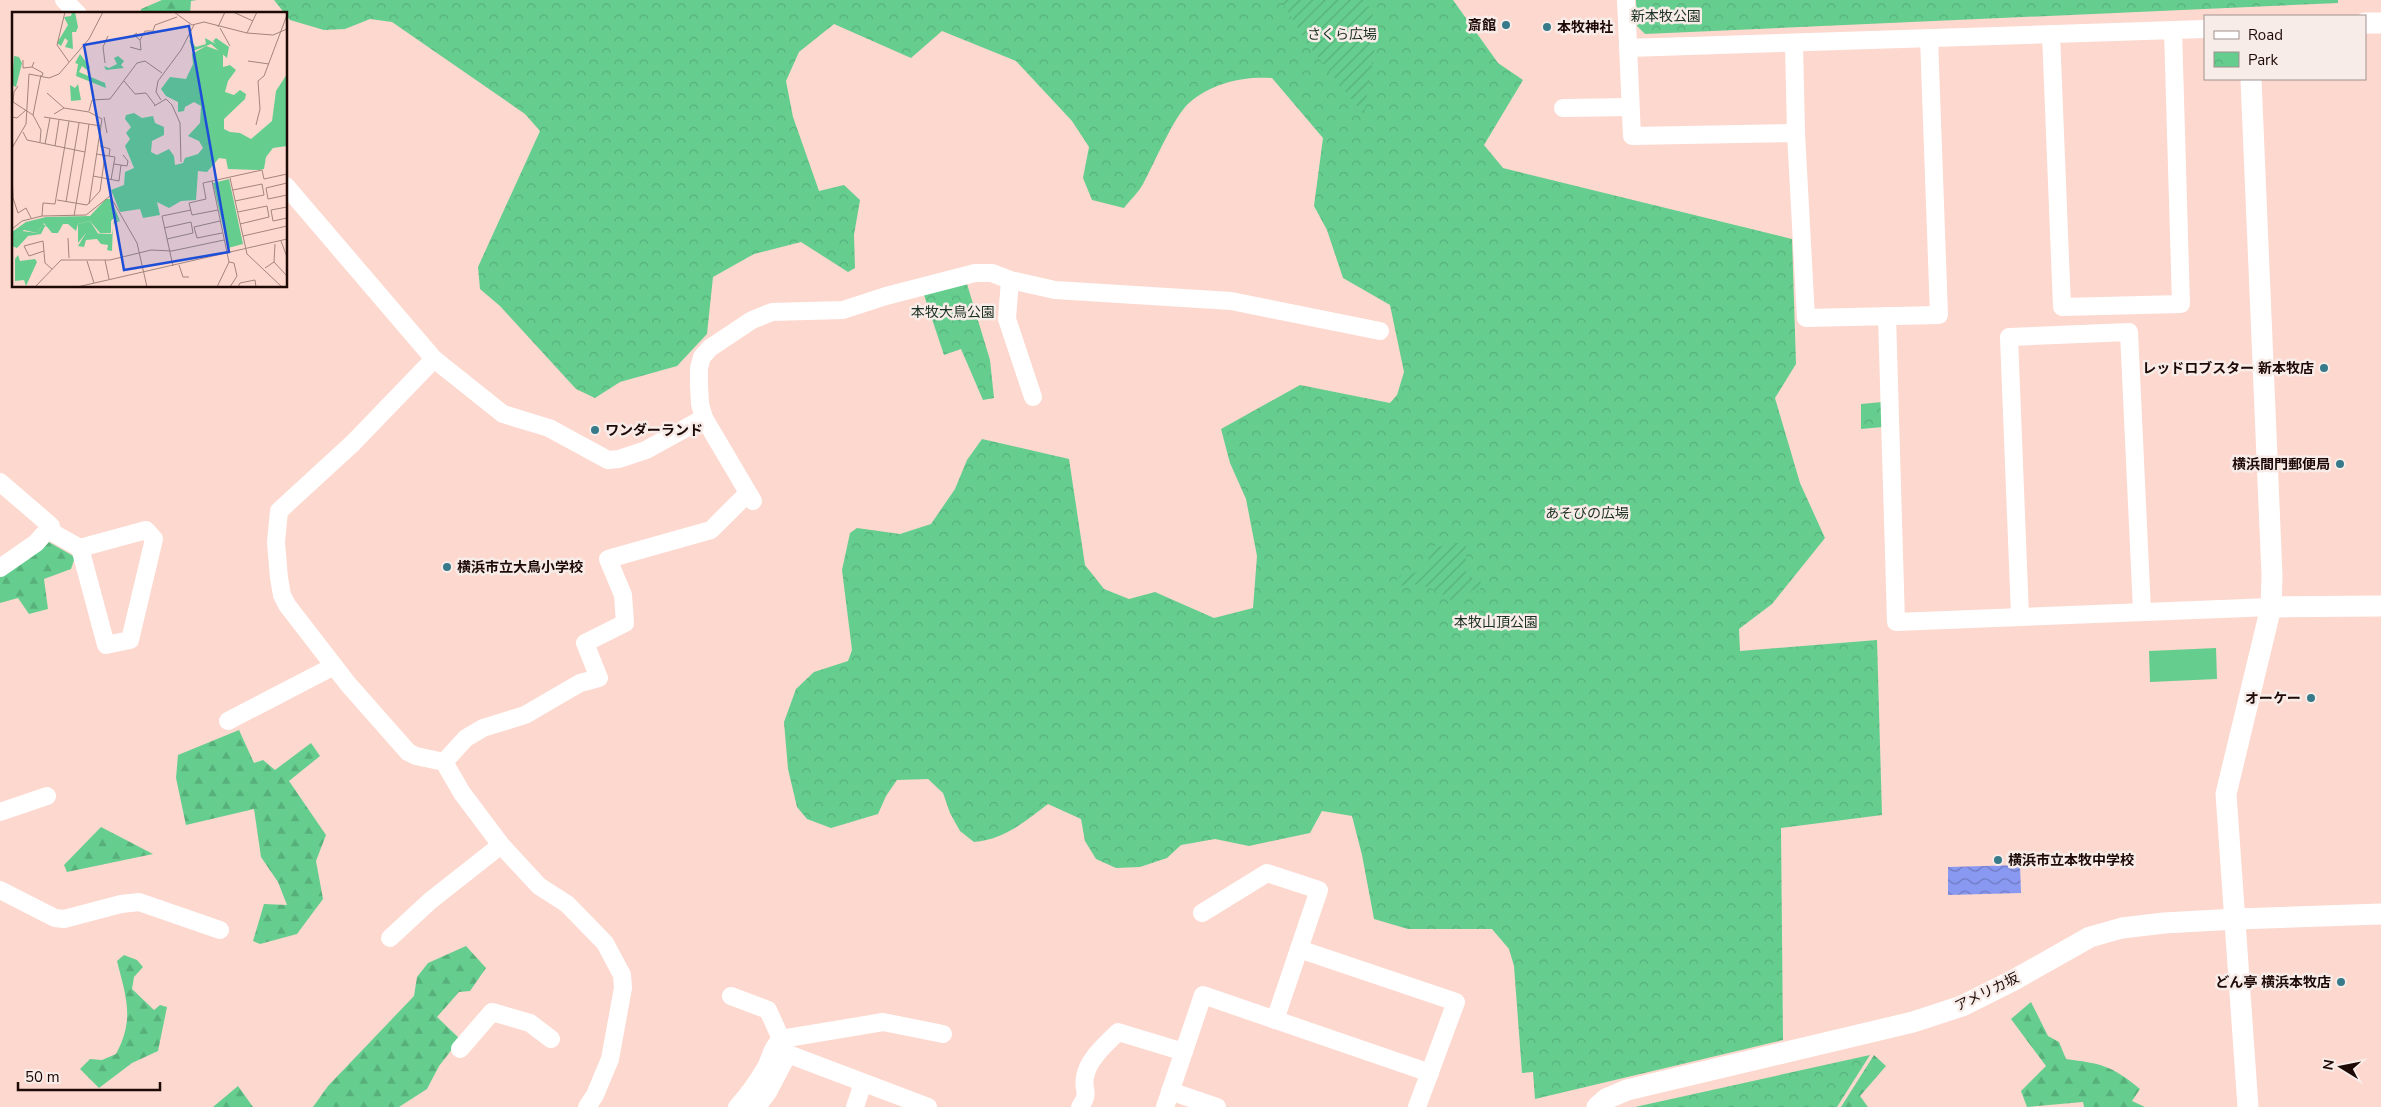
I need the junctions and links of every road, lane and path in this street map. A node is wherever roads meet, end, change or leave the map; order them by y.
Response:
1 (64, 0) edge
2 (1626, 0) edge
3 (76, 12) edge
4 (2366, 23) edge
5 (2381, 23) edge
6 (2204, 29) edge
7 (2173, 30) junction
8 (2051, 34) junction
9 (1929, 38) junction
10 (1794, 43) junction
11 (1628, 48) junction
12 (2251, 80) edge
13 (1630, 107) junction
14 (1563, 108) dead end
15 (1796, 133) junction
16 (288, 188) edge
17 (1010, 280) junction
18 (1887, 316) junction
19 (1380, 332) dead end
20 (434, 359) junction
21 (1032, 397) dead end
22 (704, 418) junction
23 (0, 482) edge
24 (48, 530) junction
25 (80, 548) junction
26 (0, 568) edge
27 (2381, 606) edge
28 (2271, 607) junction
29 (2142, 611) junction
30 (2020, 616) junction
31 (334, 666) junction
32 (228, 721) dead end
33 (444, 762) junction
34 (46, 796) dead end
35 (0, 812) edge
36 (501, 845) junction
37 (0, 890) edge
38 (1202, 913) dead end
39 (2381, 914) edge
40 (2236, 919) junction
41 (220, 930) dead end
42 (390, 938) dead end
43 (1299, 949) junction
44 (731, 996) dead end
45 (1275, 1020) junction
46 (943, 1034) dead end
47 (551, 1039) dead end
48 (781, 1039) junction
49 (460, 1050) dead end
50 (1184, 1052) junction
51 (1430, 1073) junction
52 (863, 1083) junction
53 (1167, 1099) edge
54 (587, 1107) edge
55 (737, 1107) edge
56 (757, 1107) edge
57 (855, 1107) edge
58 (928, 1107) edge
59 (1080, 1107) edge
60 (1217, 1107) edge
61 (1418, 1107) edge
62 (1597, 1107) edge
63 (2248, 1107) edge

1 - 3 street
2 - 11 street
4 - 5 street
6 - 7 street
7 - 8 street
7 - 8 street
8 - 9 street
9 - 10 street
9 - 18 street
10 - 11 street
10 - 15 street
11 - 13 street
12 - 28 street
13 - 14 street
13 - 15 street
15 - 18 street
16 - 20 street
17 - 19 street
17 - 21 street
17 - 22 street
18 - 30 street
20 - 22 street
20 - 31 street
22 - 33 street
23 - 24 street
24 - 25 street
24 - 26 street
25 - 25 street
27 - 28 street
28 - 29 street
28 - 40 street
29 - 30 street
29 - 30 street
31 - 32 street
31 - 33 street
33 - 36 street
34 - 35 street
36 - 42 street
36 - 54 street
37 - 41 street
38 - 43 street
39 - 40 street, アメリカ坂
40 - 62 street, アメリカ坂
40 - 63 street
43 - 45 street
43 - 51 street
44 - 48 street
45 - 50 street
45 - 51 street
46 - 48 street
47 - 49 street
48 - 55 street
50 - 53 street
50 - 59 street
51 - 61 street
52 - 56 street
52 - 57 street
52 - 58 street
53 - 60 street

